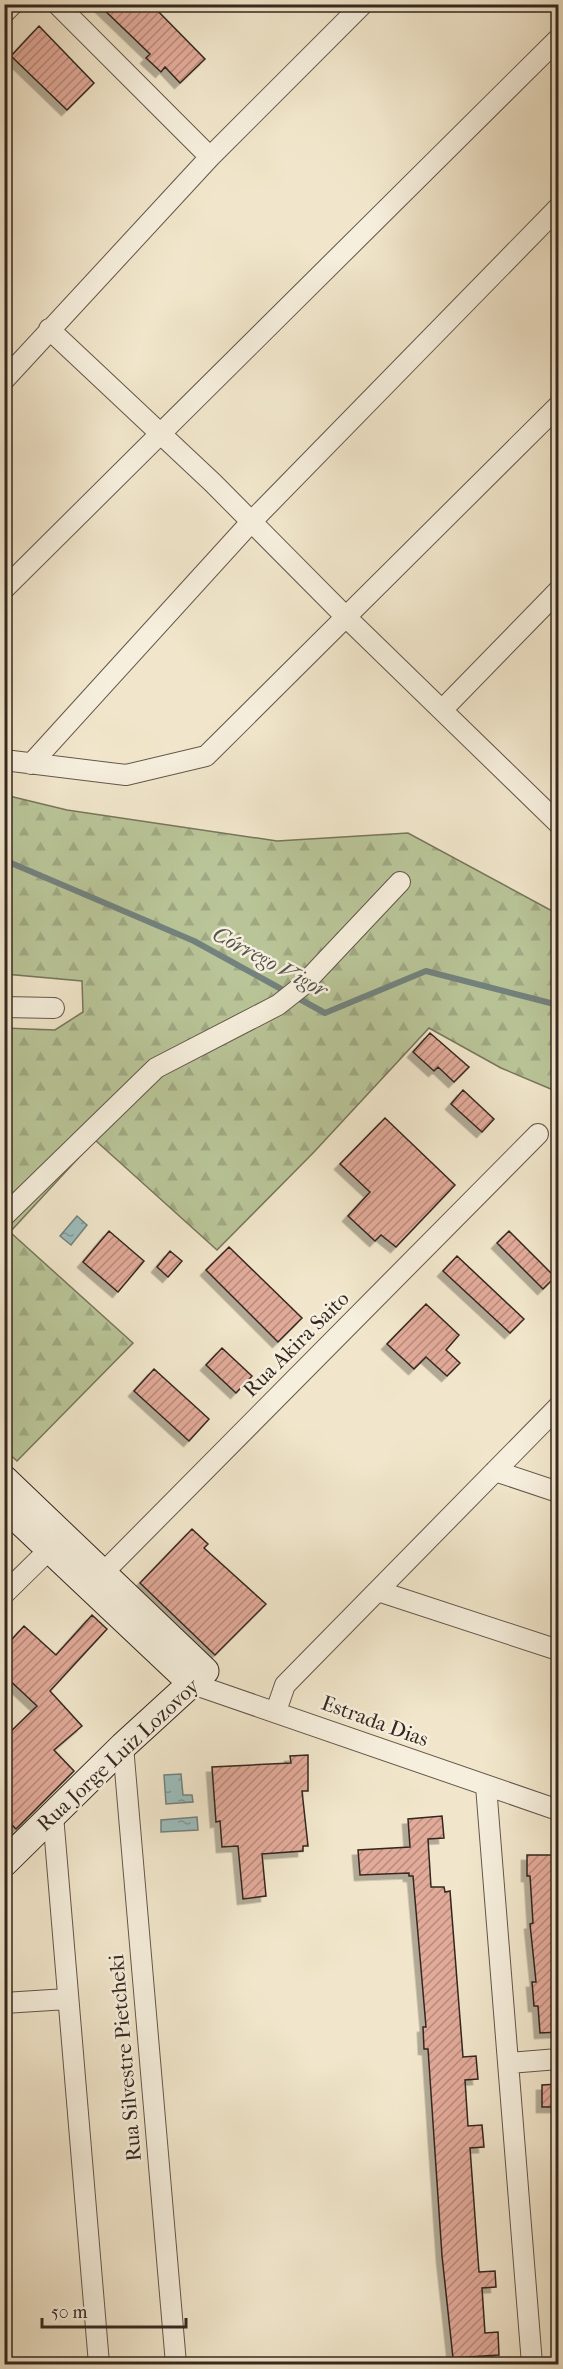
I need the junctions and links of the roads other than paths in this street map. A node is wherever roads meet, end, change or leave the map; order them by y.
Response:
1 (13, 4) edge
2 (57, 4) edge
3 (363, 4) edge
4 (4, 13) edge
5 (558, 39) edge
6 (210, 157) junction
7 (558, 208) edge
8 (49, 329) junction
9 (4, 380) edge
10 (558, 406) edge
11 (160, 435) junction
12 (252, 521) junction
13 (4, 589) edge
14 (558, 591) edge
15 (347, 618) junction
16 (442, 710) junction
17 (4, 760) edge
18 (31, 764) junction
19 (555, 812) edge
20 (400, 882) dead end
21 (4, 1007) edge
22 (54, 1008) dead end
23 (538, 1134) dead end
24 (4, 1216) edge
25 (558, 1407) edge
26 (495, 1472) junction
27 (4, 1479) edge
28 (558, 1492) edge
29 (4, 1506) edge
30 (57, 1542) junction
31 (96, 1580) junction
32 (378, 1591) junction
33 (4, 1594) edge
34 (558, 1650) edge
35 (199, 1678) junction
36 (276, 1712) junction
37 (123, 1746) junction
38 (486, 1786) junction
39 (558, 1810) edge
40 (53, 1815) junction
41 (4, 1863) edge
42 (67, 1999) junction
43 (4, 2003) edge
44 (558, 2059) edge
45 (509, 2063) junction
46 (99, 2364) edge
47 (176, 2364) edge
48 (532, 2364) edge

1 - 4 street
2 - 6 street
3 - 6 street
5 - 11 street
6 - 8 street
7 - 12 street
8 - 9 street
8 - 11 street
10 - 15 street
11 - 12 street
11 - 13 street
12 - 15 street
12 - 18 street
14 - 16 street
15 - 16 street
15 - 18 street
16 - 19 street
17 - 18 street
20 - 24 street
21 - 22 street
23 - 31 street, Rua Akira Saito
25 - 26 street
26 - 28 street
26 - 32 street
27 - 30 street
29 - 30 street
30 - 31 street
30 - 33 street
31 - 35 street
32 - 34 street
32 - 36 street
35 - 36 street, Estrada Dias
35 - 37 street, Rua Jorge Luiz Lozovoy
36 - 38 street, Estrada Dias
37 - 40 street, Rua Jorge Luiz Lozovoy
37 - 47 street, Rua Silvestre Pietcheki
38 - 39 street, Estrada Dias
38 - 45 street
40 - 41 street, Rua Jorge Luiz Lozovoy
40 - 42 street
42 - 43 street
42 - 46 street
44 - 45 street
45 - 48 street

